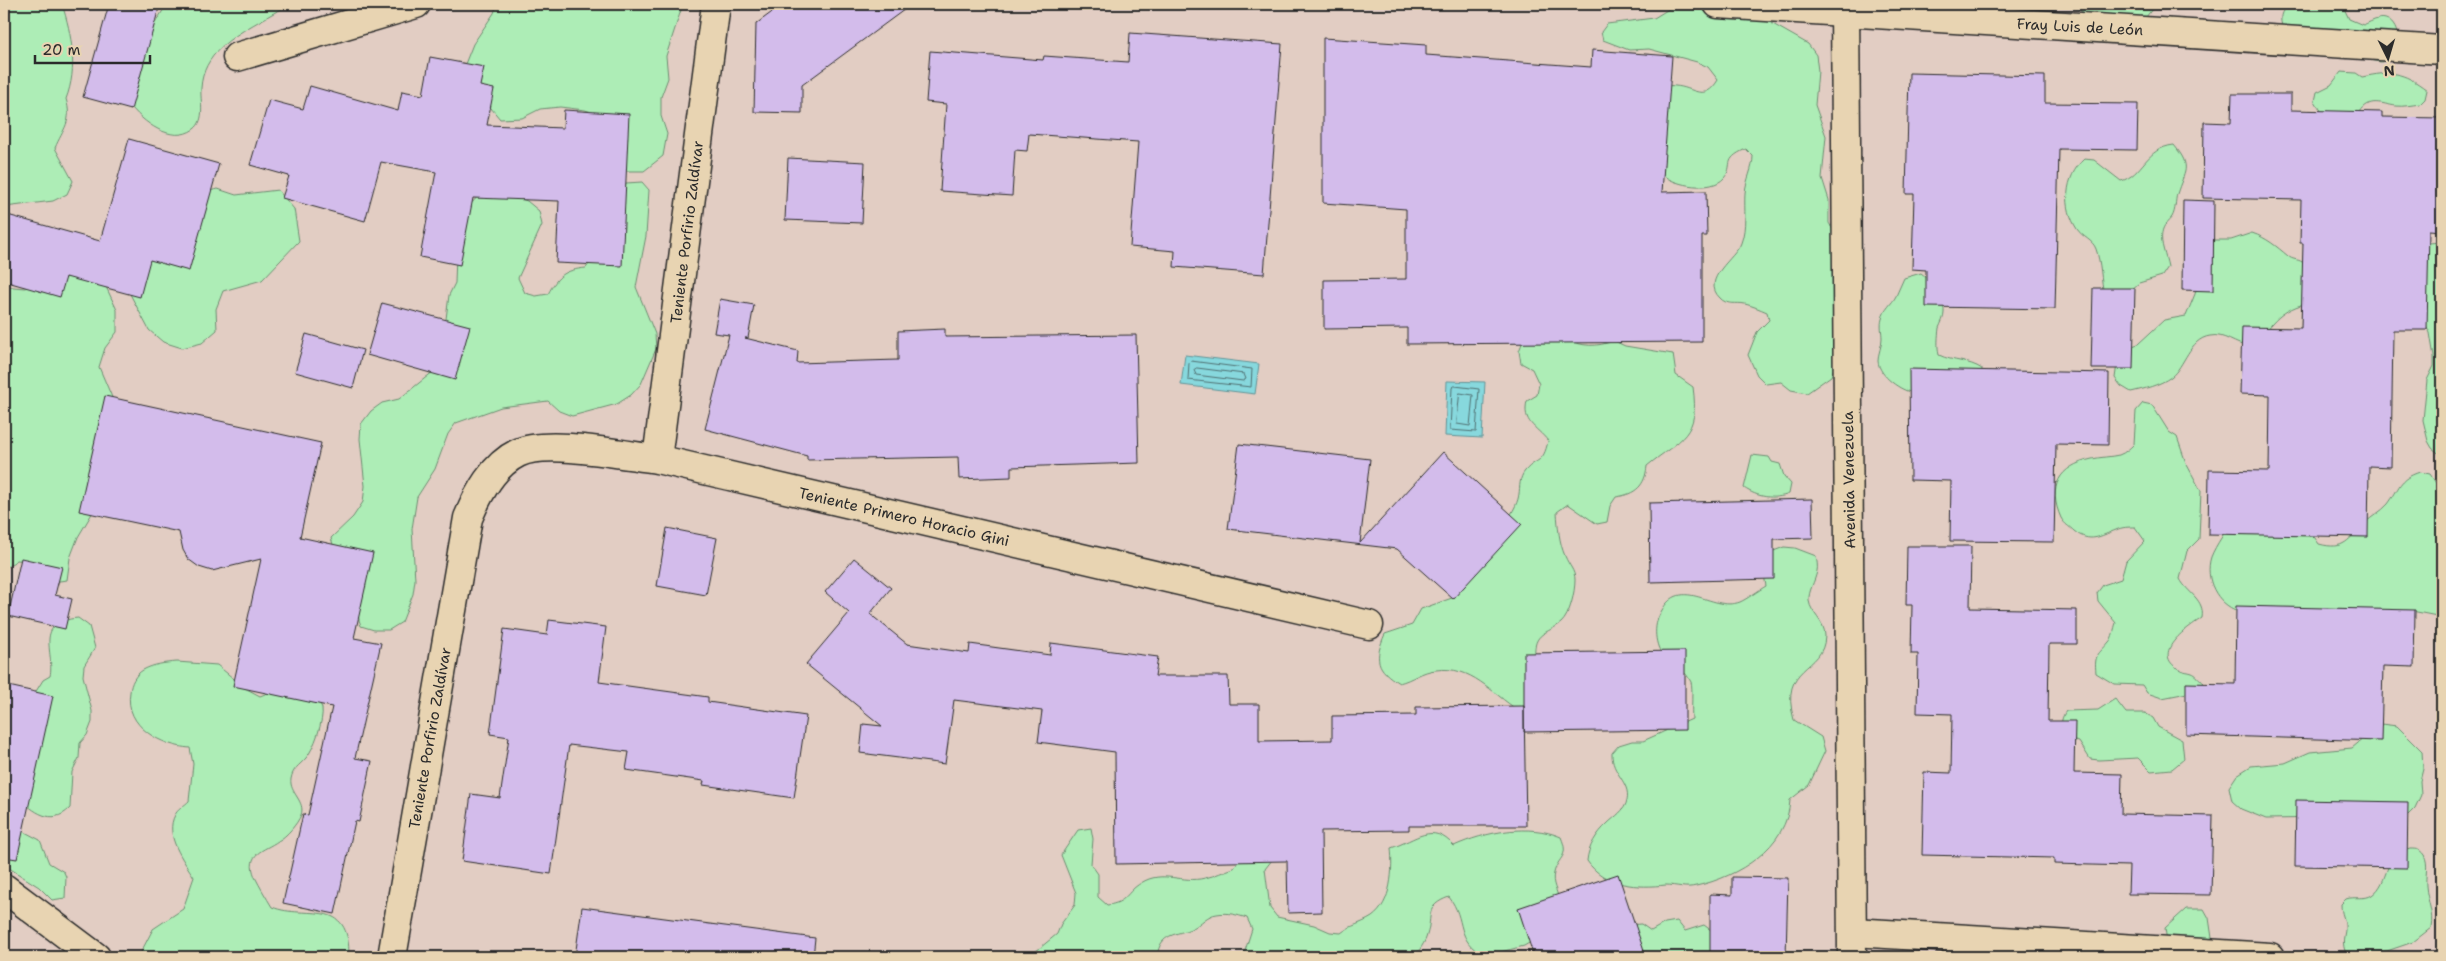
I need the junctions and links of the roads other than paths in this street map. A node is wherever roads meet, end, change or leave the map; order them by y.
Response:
1 (416, 4) edge
2 (716, 4) edge
3 (1718, 4) edge
4 (1845, 8) edge
5 (2442, 50) edge
6 (237, 57) dead end
7 (657, 459) junction
8 (468, 518) joint
9 (1369, 625) dead end
10 (4, 888) edge
11 (1852, 945) edge
12 (96, 957) edge
13 (392, 957) edge
14 (2270, 957) edge

1 - 6 street
2 - 7 street, Teniente Porfirio Zaldívar
3 - 4 street, Fray Luis de León
4 - 5 street, Fray Luis de León
4 - 11 street, Avenida Venezuela
7 - 8 street, Teniente Primero Horacio Gini
7 - 9 street, Teniente Primero Horacio Gini
8 - 13 street, Teniente Porfirio Zaldívar
10 - 12 street
11 - 14 street

